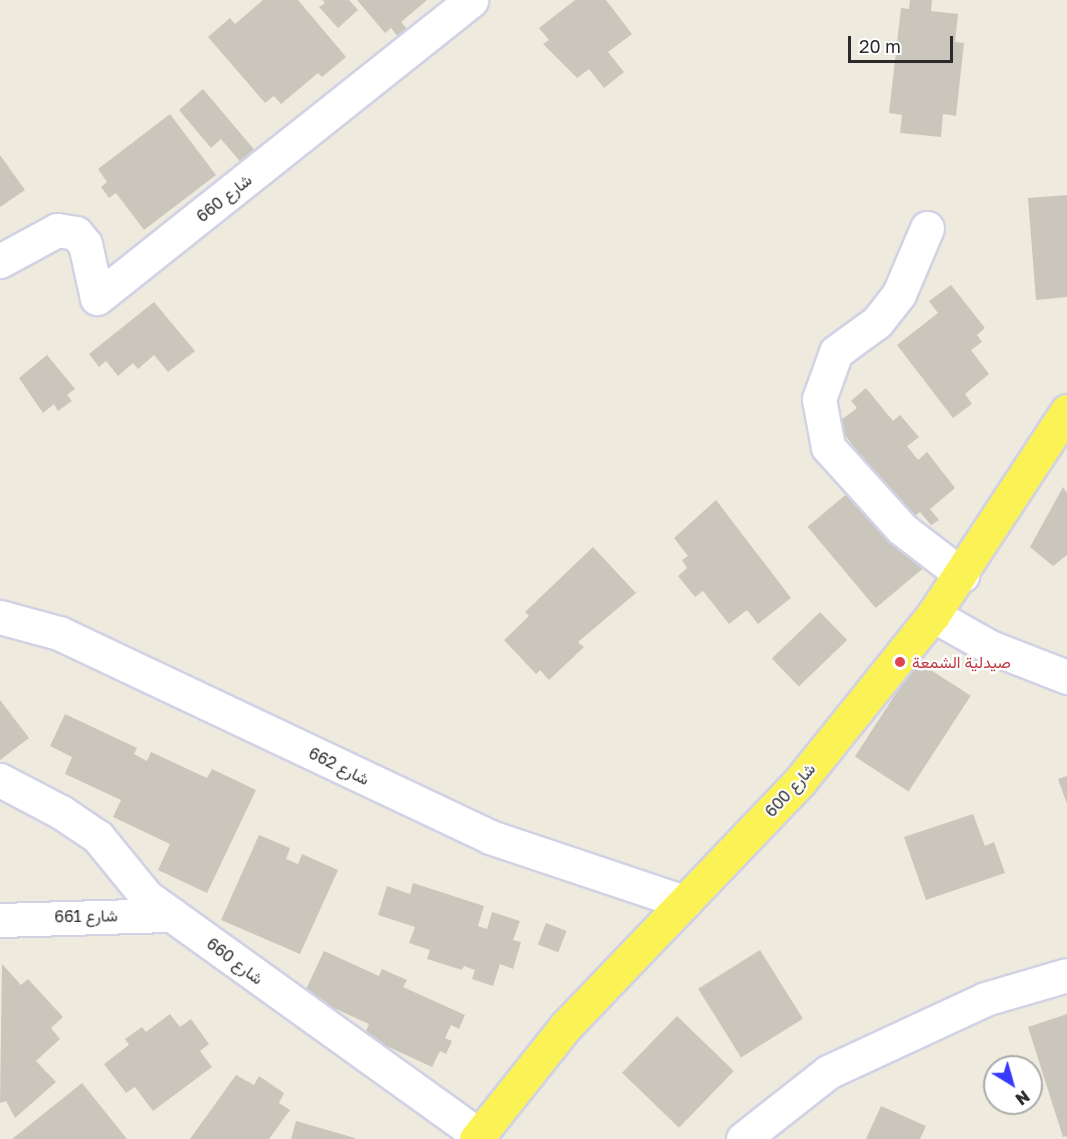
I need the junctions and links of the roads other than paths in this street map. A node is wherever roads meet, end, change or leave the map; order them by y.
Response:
1 (471, 0) edge
2 (927, 228) dead end
3 (0, 261) edge
4 (1067, 411) edge
5 (962, 575) junction
6 (933, 615) junction
7 (0, 617) edge
8 (1067, 677) edge
9 (0, 780) edge
10 (684, 902) junction
11 (172, 915) junction
12 (0, 920) edge
13 (1067, 975) edge
14 (478, 1137) edge
15 (743, 1139) edge

1 - 3 street, شارع 660
2 - 5 street
4 - 5 main road, شارع 600
5 - 6 main road, شارع 600
6 - 8 street
6 - 10 main road, شارع 600
7 - 10 street, شارع 662
9 - 11 street, شارع 660
10 - 14 main road, شارع 600
11 - 12 street, شارع 661
11 - 14 street, شارع 660
13 - 15 street

